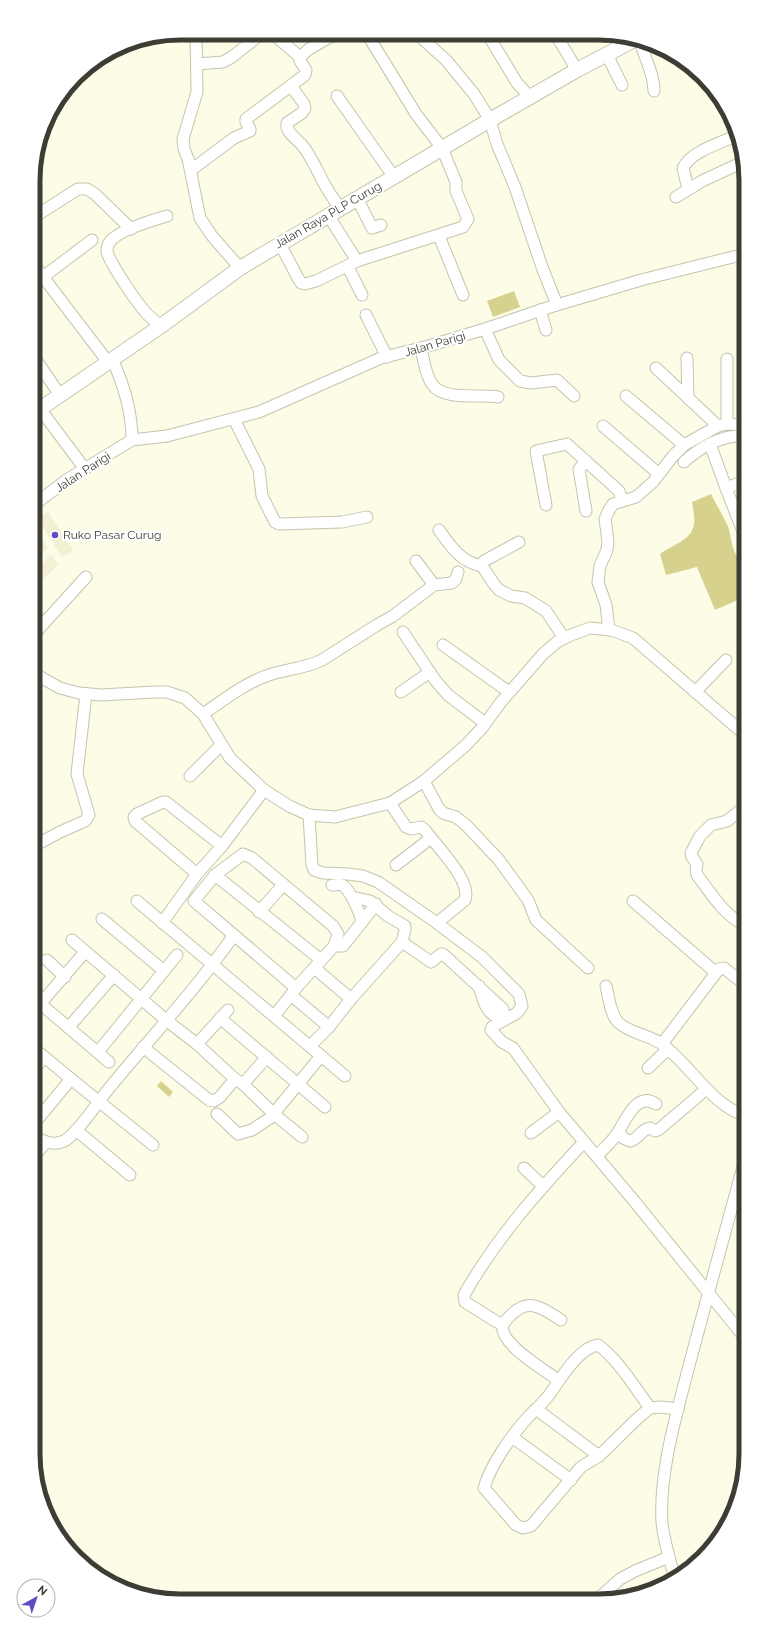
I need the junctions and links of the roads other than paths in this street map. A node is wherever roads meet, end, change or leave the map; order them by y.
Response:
1 (196, 40) edge
2 (253, 40) edge
3 (280, 40) edge
4 (325, 40) edge
5 (371, 40) edge
6 (424, 40) edge
7 (491, 40) edge
8 (559, 40) edge
9 (627, 43) edge
10 (642, 46) edge
11 (610, 52) junction
12 (300, 57) junction
13 (197, 64) junction
14 (577, 70) junction
15 (622, 85) dead end
16 (291, 86) junction
17 (654, 91) dead end
18 (337, 96) dead end
19 (530, 97) junction
20 (490, 120) junction
21 (732, 138) edge
22 (442, 148) junction
23 (738, 164) edge
24 (190, 170) junction
25 (394, 177) junction
26 (688, 190) junction
27 (676, 196) dead end
28 (357, 198) junction
29 (334, 211) junction
30 (40, 213) edge
31 (167, 216) dead end
32 (380, 225) dead end
33 (131, 229) junction
34 (439, 236) junction
35 (92, 240) dead end
36 (280, 244) junction
37 (739, 256) edge
38 (352, 264) junction
39 (240, 268) junction
40 (40, 273) edge
41 (43, 277) junction
42 (362, 294) dead end
43 (463, 295) dead end
44 (557, 305) junction
45 (540, 310) junction
46 (366, 315) dead end
47 (161, 326) junction
48 (485, 329) junction
49 (546, 330) dead end
50 (421, 348) junction
51 (387, 357) junction
52 (687, 358) dead end
53 (727, 359) dead end
54 (110, 360) junction
55 (40, 366) edge
56 (656, 368) dead end
57 (60, 396) junction
58 (574, 396) dead end
59 (626, 396) dead end
60 (498, 397) dead end
61 (688, 398) junction
62 (40, 409) edge
63 (40, 415) edge
64 (234, 419) junction
65 (722, 425) junction
66 (739, 425) edge
67 (603, 426) dead end
68 (739, 436) edge
69 (132, 440) junction
70 (710, 444) junction
71 (684, 445) junction
72 (586, 461) junction
73 (684, 462) dead end
74 (85, 469) junction
75 (659, 474) junction
76 (739, 483) edge
77 (726, 488) junction
78 (40, 500) edge
79 (622, 501) junction
80 (546, 505) dead end
81 (586, 511) dead end
82 (367, 517) dead end
83 (739, 517) edge
84 (440, 530) dead end
85 (519, 542) dead end
86 (416, 561) dead end
87 (482, 566) junction
88 (458, 572) dead end
89 (86, 577) dead end
90 (434, 585) junction
91 (40, 628) edge
92 (608, 630) junction
93 (403, 632) dead end
94 (564, 638) junction
95 (443, 645) dead end
96 (726, 660) dead end
97 (430, 672) junction
98 (40, 677) edge
99 (402, 692) dead end
100 (509, 692) junction
101 (695, 692) junction
102 (86, 694) junction
103 (203, 714) junction
104 (485, 724) junction
105 (739, 730) edge
106 (221, 745) junction
107 (190, 776) dead end
108 (424, 781) junction
109 (264, 790) junction
110 (390, 803) junction
111 (739, 811) edge
112 (309, 815) junction
113 (431, 838) junction
114 (40, 843) edge
115 (222, 846) junction
116 (396, 865) dead end
117 (197, 874) junction
118 (215, 875) junction
119 (283, 885) junction
120 (332, 885) dead end
121 (352, 897) junction
122 (137, 901) dead end
123 (633, 901) dead end
124 (376, 904) junction
125 (259, 912) junction
126 (102, 920) dead end
127 (739, 921) edge
128 (362, 922) junction
129 (162, 923) junction
130 (437, 923) junction
131 (234, 935) junction
132 (72, 940) dead end
133 (402, 942) junction
134 (334, 946) junction
135 (85, 952) junction
136 (177, 955) dead end
137 (47, 960) dead end
138 (321, 960) junction
139 (213, 965) junction
140 (588, 968) dead end
141 (164, 971) junction
142 (318, 971) dead end
143 (715, 972) junction
144 (114, 975) junction
145 (65, 977) junction
146 (739, 980) edge
147 (479, 986) dead end
148 (606, 986) dead end
149 (294, 992) junction
150 (141, 998) junction
151 (351, 999) junction
152 (40, 1000) edge
153 (40, 1004) edge
154 (274, 1016) junction
155 (166, 1020) junction
156 (329, 1026) junction
157 (69, 1027) junction
158 (197, 1044) junction
159 (310, 1046) junction
160 (143, 1047) junction
161 (665, 1047) junction
162 (98, 1052) junction
163 (40, 1054) edge
164 (321, 1056) junction
165 (267, 1057) junction
166 (109, 1062) dead end
167 (648, 1068) dead end
168 (345, 1076) dead end
169 (70, 1079) junction
170 (239, 1082) junction
171 (299, 1084) junction
172 (706, 1089) junction
173 (98, 1101) junction
174 (656, 1104) dead end
175 (325, 1108) dead end
176 (559, 1112) junction
177 (739, 1112) edge
178 (217, 1114) dead end
179 (274, 1114) junction
180 (40, 1116) edge
181 (76, 1130) junction
182 (619, 1132) junction
183 (531, 1133) dead end
184 (302, 1137) dead end
185 (41, 1140) edge
186 (584, 1142) junction
187 (153, 1145) dead end
188 (597, 1156) junction
189 (524, 1168) dead end
190 (130, 1175) dead end
191 (739, 1182) edge
192 (543, 1186) junction
193 (709, 1293) junction
194 (560, 1320) dead end
195 (503, 1324) junction
196 (739, 1326) edge
197 (558, 1380) junction
198 (650, 1408) junction
199 (536, 1409) junction
200 (678, 1409) junction
201 (512, 1436) junction
202 (599, 1456) junction
203 (571, 1480) junction
204 (668, 1557) junction
205 (674, 1572) edge
206 (604, 1594) edge

1 - 13 street
2 - 13 street
3 - 12 street
4 - 12 street
5 - 22 street
6 - 20 street
7 - 19 street
8 - 14 street
9 - 11 main road, Jalan Raya PLP Curug
10 - 17 street
11 - 14 main road, Jalan Raya PLP Curug
11 - 15 street
12 - 16 street
13 - 24 street
14 - 19 main road, Jalan Raya PLP Curug
16 - 24 street
16 - 29 street
18 - 25 street
19 - 20 main road, Jalan Raya PLP Curug
20 - 22 main road, Jalan Raya PLP Curug
20 - 44 street
21 - 26 street
22 - 25 main road, Jalan Raya PLP Curug
22 - 34 street
23 - 26 street
24 - 39 street
25 - 28 main road, Jalan Raya PLP Curug
26 - 27 street
28 - 29 main road, Jalan Raya PLP Curug
28 - 32 street
29 - 36 main road, Jalan Raya PLP Curug
29 - 38 street
30 - 33 street
31 - 33 street
33 - 47 street
34 - 38 street
34 - 43 street
35 - 41 street
36 - 38 street
36 - 39 main road, Jalan Raya PLP Curug
37 - 44 street, Jalan Parigi
38 - 42 street
39 - 47 main road, Jalan Raya PLP Curug
40 - 41 street
41 - 54 street
44 - 45 street, Jalan Parigi
45 - 48 street, Jalan Parigi
45 - 49 street
46 - 51 street
47 - 54 main road, Jalan Raya PLP Curug
48 - 50 street, Jalan Parigi
48 - 58 street
50 - 51 street, Jalan Parigi
50 - 60 street
51 - 64 street, Jalan Parigi
52 - 61 street
53 - 65 street
54 - 57 main road, Jalan Raya PLP Curug
54 - 69 street
55 - 57 street
56 - 61 street
57 - 62 main road, Jalan Raya PLP Curug
59 - 71 street
61 - 65 street
63 - 74 street
64 - 69 street, Jalan Parigi
64 - 82 street
65 - 66 street
65 - 71 street
67 - 75 street
68 - 70 street
69 - 74 street, Jalan Parigi
70 - 73 street
70 - 77 street
71 - 75 street
72 - 79 street
72 - 80 street
72 - 81 street
74 - 78 street, Jalan Parigi
75 - 79 street
76 - 77 street
77 - 83 street
79 - 92 street
84 - 87 street
85 - 87 street
86 - 90 street
87 - 94 street
88 - 90 street
89 - 91 street
90 - 103 street
92 - 94 street
92 - 101 street
93 - 97 street
94 - 100 street
95 - 100 street
96 - 101 street
97 - 99 street
97 - 104 street
98 - 102 street
100 - 104 street
101 - 105 street
102 - 103 street
102 - 114 street
103 - 106 street
104 - 108 street
106 - 107 street
106 - 109 street
108 - 110 street
108 - 140 street
109 - 112 street
109 - 115 street
110 - 112 street
110 - 113 street
111 - 127 street
112 - 130 street
113 - 116 street
113 - 130 street
115 - 117 street
115 - 117 street
117 - 129 street
118 - 119 street
118 - 125 street
118 - 131 street
119 - 125 street
119 - 134 street
120 - 121 street
121 - 124 street
121 - 128 street
122 - 129 street
123 - 143 street
124 - 128 street
124 - 133 street
125 - 138 street
126 - 141 street
128 - 134 street
129 - 139 street
130 - 176 street
131 - 139 street
131 - 149 street
132 - 135 street
133 - 147 street
133 - 151 street
134 - 138 street
135 - 144 street
135 - 145 street
136 - 141 street
137 - 145 street
138 - 149 street
139 - 154 street
139 - 155 street
141 - 150 street
142 - 151 street
143 - 146 street
143 - 161 street
144 - 150 street
144 - 157 street
145 - 152 street
148 - 161 street
149 - 154 street
149 - 156 street
150 - 155 street
150 - 162 street
151 - 156 street
153 - 157 street
154 - 159 street
155 - 158 street
155 - 160 street
156 - 159 street
157 - 162 street
158 - 165 street
158 - 170 street
159 - 164 street
160 - 170 street
160 - 173 street
161 - 167 street
161 - 172 street
162 - 166 street
163 - 169 street
164 - 168 street
164 - 171 street
165 - 170 street
165 - 171 street
169 - 173 street
169 - 180 street
170 - 179 street
171 - 175 street
171 - 179 street
172 - 177 street
172 - 182 street
173 - 181 street
173 - 187 street
174 - 182 street
176 - 183 street
176 - 186 street
178 - 179 street
179 - 184 street
181 - 185 street
181 - 190 street
182 - 188 street
186 - 188 street
186 - 192 street
188 - 193 street
189 - 192 street
191 - 193 street
192 - 195 street
193 - 196 street
193 - 200 street
194 - 195 street
195 - 197 street
197 - 198 street
197 - 199 street
198 - 200 street
198 - 202 street
199 - 201 street
199 - 202 street
200 - 204 street
201 - 203 street
201 - 203 street
202 - 203 street
204 - 205 street
204 - 206 street

